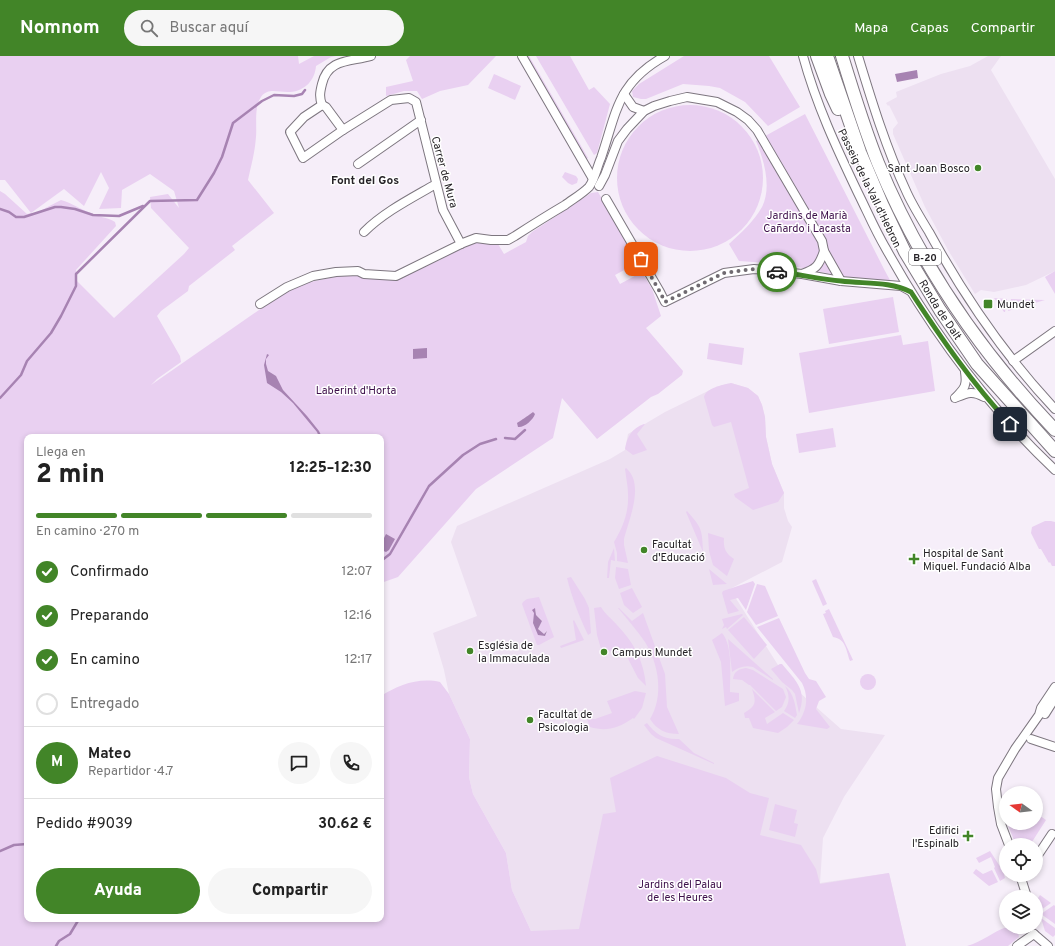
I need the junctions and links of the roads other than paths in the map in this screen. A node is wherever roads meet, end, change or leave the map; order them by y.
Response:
1 (371, 56) edge
2 (522, 56) edge
3 (665, 56) edge
4 (803, 56) edge
5 (817, 56) edge
6 (827, 56) edge
7 (842, 56) edge
8 (858, 56) edge
9 (624, 94) junction
10 (322, 105) junction
11 (644, 111) junction
12 (420, 120) junction
13 (343, 130) junction
14 (860, 152) junction
15 (358, 164) dead end
16 (593, 179) junction
17 (436, 184) junction
18 (599, 186) dead end
19 (606, 199) dead end
20 (364, 232) dead end
21 (461, 244) junction
22 (824, 251) junction
23 (802, 274) junction
24 (841, 281) junction
25 (911, 292) junction
26 (260, 304) dead end
27 (1055, 331) edge
28 (1013, 361) junction
29 (965, 371) junction
30 (987, 399) junction
31 (1055, 409) edge
32 (1055, 430) edge
33 (1055, 451) edge
34 (1055, 470) edge
35 (1055, 687) edge
36 (1055, 698) edge
37 (1055, 712) edge
38 (1042, 714) junction
39 (1031, 739) dead end
40 (1055, 747) edge
41 (1052, 834) dead end
42 (1006, 838) edge
43 (1043, 848) edge
44 (1029, 934) edge
45 (1037, 934) edge
46 (1017, 946) edge
47 (1048, 946) edge

1 - 10 street
2 - 16 street
3 - 9 street
4 - 25 street, Passeig de la Vall d'Hebron
5 - 14 highway
6 - 14 highway, Ronda de Dalt / B-20
7 - 32 highway, Ronda de Dalt / B-20
8 - 28 street
9 - 11 street
9 - 16 street
10 - 13 street
10 - 13 street
11 - 18 street
11 - 22 street
12 - 13 street, Carrer de Mura
12 - 15 street
12 - 17 street, Carrer de Mura
14 - 33 highway, Ronda de Dalt / B-20
16 - 21 street
17 - 20 street
17 - 21 street, Carrer de Mura
19 - 23 street
21 - 26 street
22 - 23 street
22 - 24 street
23 - 24 street
24 - 25 street
25 - 29 street, Passeig de la Vall d'Hebron
27 - 28 street
28 - 31 street
29 - 30 street, Passeig de la Vall d'Hebron
29 - 30 street
30 - 34 street, Passeig de la Vall d'Hebron
35 - 38 street
36 - 38 street
37 - 38 street
38 - 42 street
39 - 40 street
41 - 43 street
44 - 46 street
45 - 47 street

